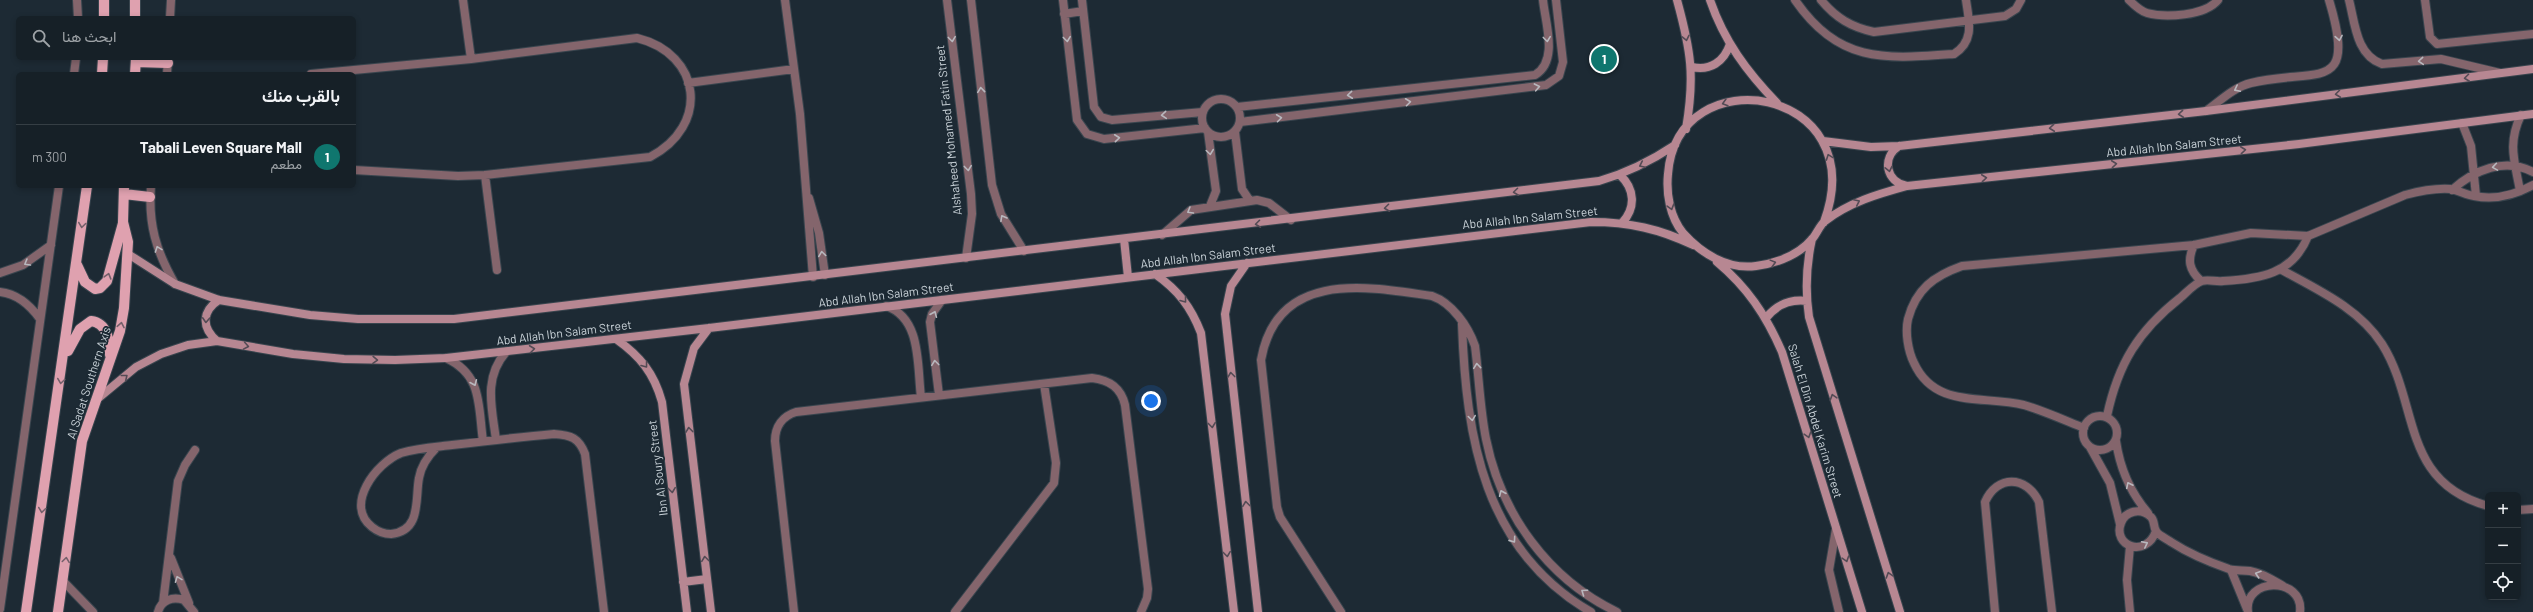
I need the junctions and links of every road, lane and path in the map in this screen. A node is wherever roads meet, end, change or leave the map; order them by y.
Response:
1 (78, 0) edge
2 (104, 0) edge
3 (135, 0) edge
4 (171, 0) edge
5 (463, 0) edge
6 (785, 0) edge
7 (947, 0) edge
8 (971, 0) edge
9 (1063, 0) edge
10 (1082, 0) edge
11 (1543, 0) edge
12 (1556, 0) edge
13 (1676, 0) edge
14 (1710, 0) edge
15 (1795, 0) edge
16 (1821, 0) edge
17 (1966, 0) edge
18 (2021, 0) edge
19 (2129, 0) edge
20 (2218, 0) edge
21 (2329, 0) edge
22 (2349, 0) edge
23 (2425, 0) edge
24 (1083, 11) junction
25 (1064, 14) junction
26 (78, 16) edge
27 (104, 16) edge
28 (135, 16) edge
29 (170, 16) edge
30 (1969, 22) junction
31 (2533, 34) edge
32 (1730, 44) junction
33 (471, 59) junction
34 (76, 60) edge
35 (103, 60) edge
36 (136, 60) edge
37 (168, 60) edge
38 (1692, 67) junction
39 (794, 69) junction
40 (2533, 69) edge
41 (74, 72) edge
42 (102, 72) edge
43 (135, 72) edge
44 (167, 72) edge
45 (332, 72) edge
46 (2500, 73) junction
47 (688, 83) junction
48 (1455, 84) junction
49 (1456, 96) junction
50 (1778, 104) junction
51 (1237, 107) junction
52 (2206, 111) junction
53 (1203, 112) junction
54 (2533, 114) edge
55 (2521, 115) junction
56 (1240, 122) junction
57 (2462, 123) junction
58 (1686, 129) junction
59 (1206, 130) junction
60 (1235, 132) junction
61 (1822, 141) junction
62 (1675, 145) junction
63 (1899, 146) junction
64 (2516, 166) junction
65 (356, 170) edge
66 (2533, 172) edge
67 (2473, 173) junction
68 (485, 175) junction
69 (1620, 175) junction
70 (2533, 185) edge
71 (1907, 186) junction
72 (59, 188) edge
73 (87, 188) edge
74 (151, 188) edge
75 (124, 190) edge
76 (2452, 190) junction
77 (2520, 191) junction
78 (807, 192) junction
79 (2476, 196) junction
80 (150, 197) junction
81 (1250, 201) junction
82 (1210, 206) junction
83 (1291, 220) junction
84 (123, 222) junction
85 (1824, 222) junction
86 (1622, 223) junction
87 (1162, 235) junction
88 (2308, 236) junction
89 (1124, 239) junction
90 (1812, 239) junction
91 (1693, 244) junction
92 (50, 245) junction
93 (2194, 245) junction
94 (1024, 251) junction
95 (128, 254) junction
96 (1711, 257) junction
97 (966, 258) junction
98 (77, 263) junction
99 (1247, 263) junction
100 (2280, 269) junction
101 (496, 270) dead end
102 (0, 273) edge
103 (1155, 274) junction
104 (825, 275) junction
105 (813, 277) junction
106 (1128, 277) junction
107 (2201, 281) junction
108 (175, 284) junction
109 (0, 292) edge
110 (219, 300) junction
111 (942, 300) junction
112 (1806, 301) junction
113 (886, 306) junction
114 (1766, 318) junction
115 (40, 319) junction
116 (1462, 324) junction
117 (709, 328) junction
118 (616, 339) junction
119 (217, 341) junction
120 (506, 352) junction
121 (110, 357) junction
122 (446, 358) junction
123 (64, 360) junction
124 (1044, 384) junction
125 (939, 395) junction
126 (921, 397) junction
127 (95, 402) junction
128 (2107, 416) junction
129 (2084, 428) junction
130 (496, 440) junction
131 (483, 441) junction
132 (2116, 441) junction
133 (2089, 446) junction
134 (437, 447) junction
135 (195, 450) dead end
136 (1496, 480) junction
137 (1486, 485) junction
138 (2485, 505) edge
139 (2533, 509) edge
140 (2521, 510) edge
141 (2151, 517) junction
142 (2120, 525) junction
143 (1836, 529) junction
144 (2156, 531) junction
145 (2130, 546) junction
146 (170, 554) junction
147 (2231, 570) junction
148 (707, 579) junction
149 (63, 581) junction
150 (683, 582) junction
151 (2283, 586) junction
152 (1836, 599) junction
153 (163, 603) junction
154 (189, 603) junction
155 (0, 609) edge
156 (2248, 610) edge
157 (157, 611) edge
158 (26, 612) edge
159 (58, 612) edge
160 (93, 612) edge
161 (194, 612) edge
162 (604, 612) edge
163 (687, 612) edge
164 (711, 612) edge
165 (794, 612) edge
166 (955, 612) edge
167 (1141, 612) edge
168 (1234, 612) edge
169 (1258, 612) edge
170 (1341, 612) edge
171 (1591, 612) edge
172 (1617, 612) edge
173 (1834, 612) edge
174 (1840, 612) edge
175 (1862, 612) edge
176 (1900, 612) edge
177 (1995, 612) edge
178 (2052, 612) edge
179 (2130, 612) edge
180 (2300, 612) edge

1 - 26 street
2 - 27 main road
3 - 28 main road
4 - 29 street
5 - 33 street
6 - 39 street
7 -> 97 street, Alshaheed Mohamed Fatin Street
94 -> 8 street
9 - 25 street
10 - 24 street
11 -> 48 street
49 -> 12 street
13 -> 38 main road
14 - 32 main road
15 - 30 street
16 - 30 street
17 - 30 street
18 - 30 street
19 - 20 street
21 -> 52 street
46 -> 22 street
23 - 31 street
24 - 25 street
53 -> 24 street
25 -> 59 street
32 - 38 main road
32 - 50 main road
33 - 45 street
33 - 47 street
34 - 41 street
35 - 42 main road
36 - 37 main road
36 - 43 main road
37 - 44 street
38 - 58 main road
39 - 47 street
39 - 78 street
40 - 46 main road
46 -> 52 main road
47 - 68 street
48 - 49 street
48 -> 51 street
56 -> 49 street
50 -> 58 main road
50 - 61 main road
51 - 53 street
51 - 56 street
52 -> 63 main road
53 - 59 street
54 - 55 main road, Abd Allah Ibn Salam Street
55 - 57 main road, Abd Allah Ibn Salam Street
55 - 64 street
56 - 60 street
57 - 67 street
71 -> 57 main road, Abd Allah Ibn Salam Street
58 - 62 main road
59 - 60 street
59 -> 82 street
60 - 81 street
61 - 63 main road
85 -> 61 main road
62 -> 69 main road
62 -> 91 main road
63 -> 71 main road
64 - 66 street
64 -> 67 street
64 - 77 street
65 - 68 street
67 - 76 street
67 - 79 street
68 - 101 street
69 -> 83 main road
69 - 86 main road
70 - 77 street
85 -> 71 main road, Abd Allah Ibn Salam Street
72 - 92 street
73 -> 98 main road, Al Sadat Southern Axis
74 - 80 street
75 - 80 main road
75 - 84 main road, Al Sadat Southern Axis
76 - 79 street
76 - 88 street
77 - 79 street
104 -> 78 street
78 - 105 street
108 -> 80 street
81 - 82 street
81 - 83 street
82 -> 87 street
83 -> 87 main road
84 - 95 main road, Al Sadat Southern Axis
98 -> 84 main road
85 - 90 main road
86 - 91 main road, Abd Allah Ibn Salam Street
86 - 99 main road, Abd Allah Ibn Salam Street
87 - 89 main road
88 - 93 street
88 - 100 street
89 - 94 main road
89 - 106 main road
96 -> 90 main road
90 - 112 main road, Salah El Din Abdel Karim Street
91 - 96 main road
92 -> 102 street
92 - 115 street
93 - 107 street
93 - 129 street
94 - 97 main road
95 - 108 main road
121 -> 95 main road, Al Sadat Southern Axis
96 - 114 main road, Salah El Din Abdel Karim Street
97 - 104 main road
98 - 123 main road, Al Sadat Southern Axis
99 - 103 main road, Abd Allah Ibn Salam Street
169 -> 99 main road
100 - 107 street
100 - 138 street
103 - 106 main road, Abd Allah Ibn Salam Street
103 -> 168 main road
104 - 105 main road
105 - 110 main road
106 - 111 main road, Abd Allah Ibn Salam Street
107 - 128 street
108 - 110 main road
109 - 115 street
110 -> 119 main road
111 - 113 main road, Abd Allah Ibn Salam Street
125 -> 111 street
112 - 114 main road
176 -> 112 main road, Salah El Din Abdel Karim Street
113 - 117 main road, Abd Allah Ibn Salam Street
113 - 126 street
114 -> 143 main road, Salah El Din Abdel Karim Street
115 - 155 street
136 -> 116 street
116 -> 137 street
116 - 170 street
117 - 118 main road, Abd Allah Ibn Salam Street
148 -> 117 main road
120 -> 118 main road, Abd Allah Ibn Salam Street
118 -> 150 main road, Ibn Al Soury Street
119 -> 122 main road, Abd Allah Ibn Salam Street
127 -> 119 main road, Abd Allah Ibn Salam Street
120 - 122 main road, Abd Allah Ibn Salam Street
120 - 130 street
121 - 123 main road
121 - 127 main road, Al Sadat Southern Axis
122 -> 131 street
123 -> 158 main road, Al Sadat Southern Axis
124 - 125 street
124 - 166 street
124 - 167 street
125 - 126 street
126 - 165 street
149 -> 127 main road, Al Sadat Southern Axis
128 - 129 street
128 - 132 street
129 - 133 street
130 - 131 street
130 - 162 street
131 - 134 street
132 - 133 street
141 -> 132 street
133 - 142 street
134 - 134 street
135 - 146 street
136 - 137 street
172 -> 136 street
137 -> 171 street
139 - 140 street
141 - 142 street
141 - 144 street
142 - 145 street
143 - 152 street
143 -> 175 main road, Salah El Din Abdel Karim Street
145 -> 144 street
144 - 147 street
145 - 179 street
146 - 153 street
154 -> 146 street
151 -> 147 street
147 - 156 street
148 - 150 main road
148 - 164 main road
149 - 159 main road, Al Sadat Southern Axis
149 - 160 street
150 - 163 main road, Ibn Al Soury Street
151 - 156 street
151 - 180 street
152 - 173 street
152 - 174 street
153 - 154 street
153 - 157 street
154 - 161 street
177 - 178 street

